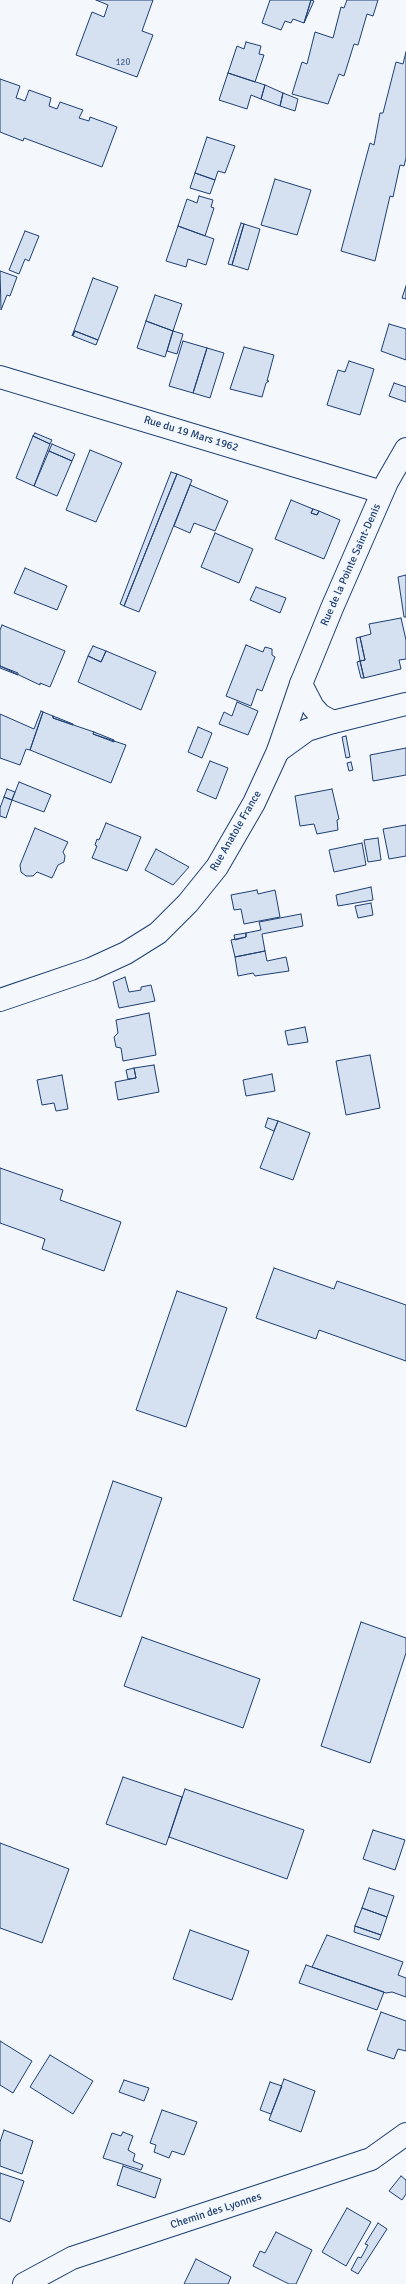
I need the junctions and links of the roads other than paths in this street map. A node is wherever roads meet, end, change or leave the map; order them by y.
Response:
1 (0, 377) edge
2 (406, 449) edge
3 (382, 492) junction
4 (301, 684) junction
5 (406, 704) edge
6 (333, 722) junction
7 (278, 751) junction
8 (0, 1000) edge
9 (406, 2134) edge
10 (24, 2284) edge

1 - 3 street, Rue du 19 Mars 1962
2 - 3 street, Rue de la Pointe Saint-Denis
3 - 4 street, Rue de la Pointe Saint-Denis
4 - 6 street
4 - 7 street, Rue de la Pointe Saint-Denis
5 - 6 street, Rue Anatole France
6 - 7 street, Rue Anatole France
7 - 8 street, Rue Anatole France
9 - 10 street, Chemin des Lyonnes

